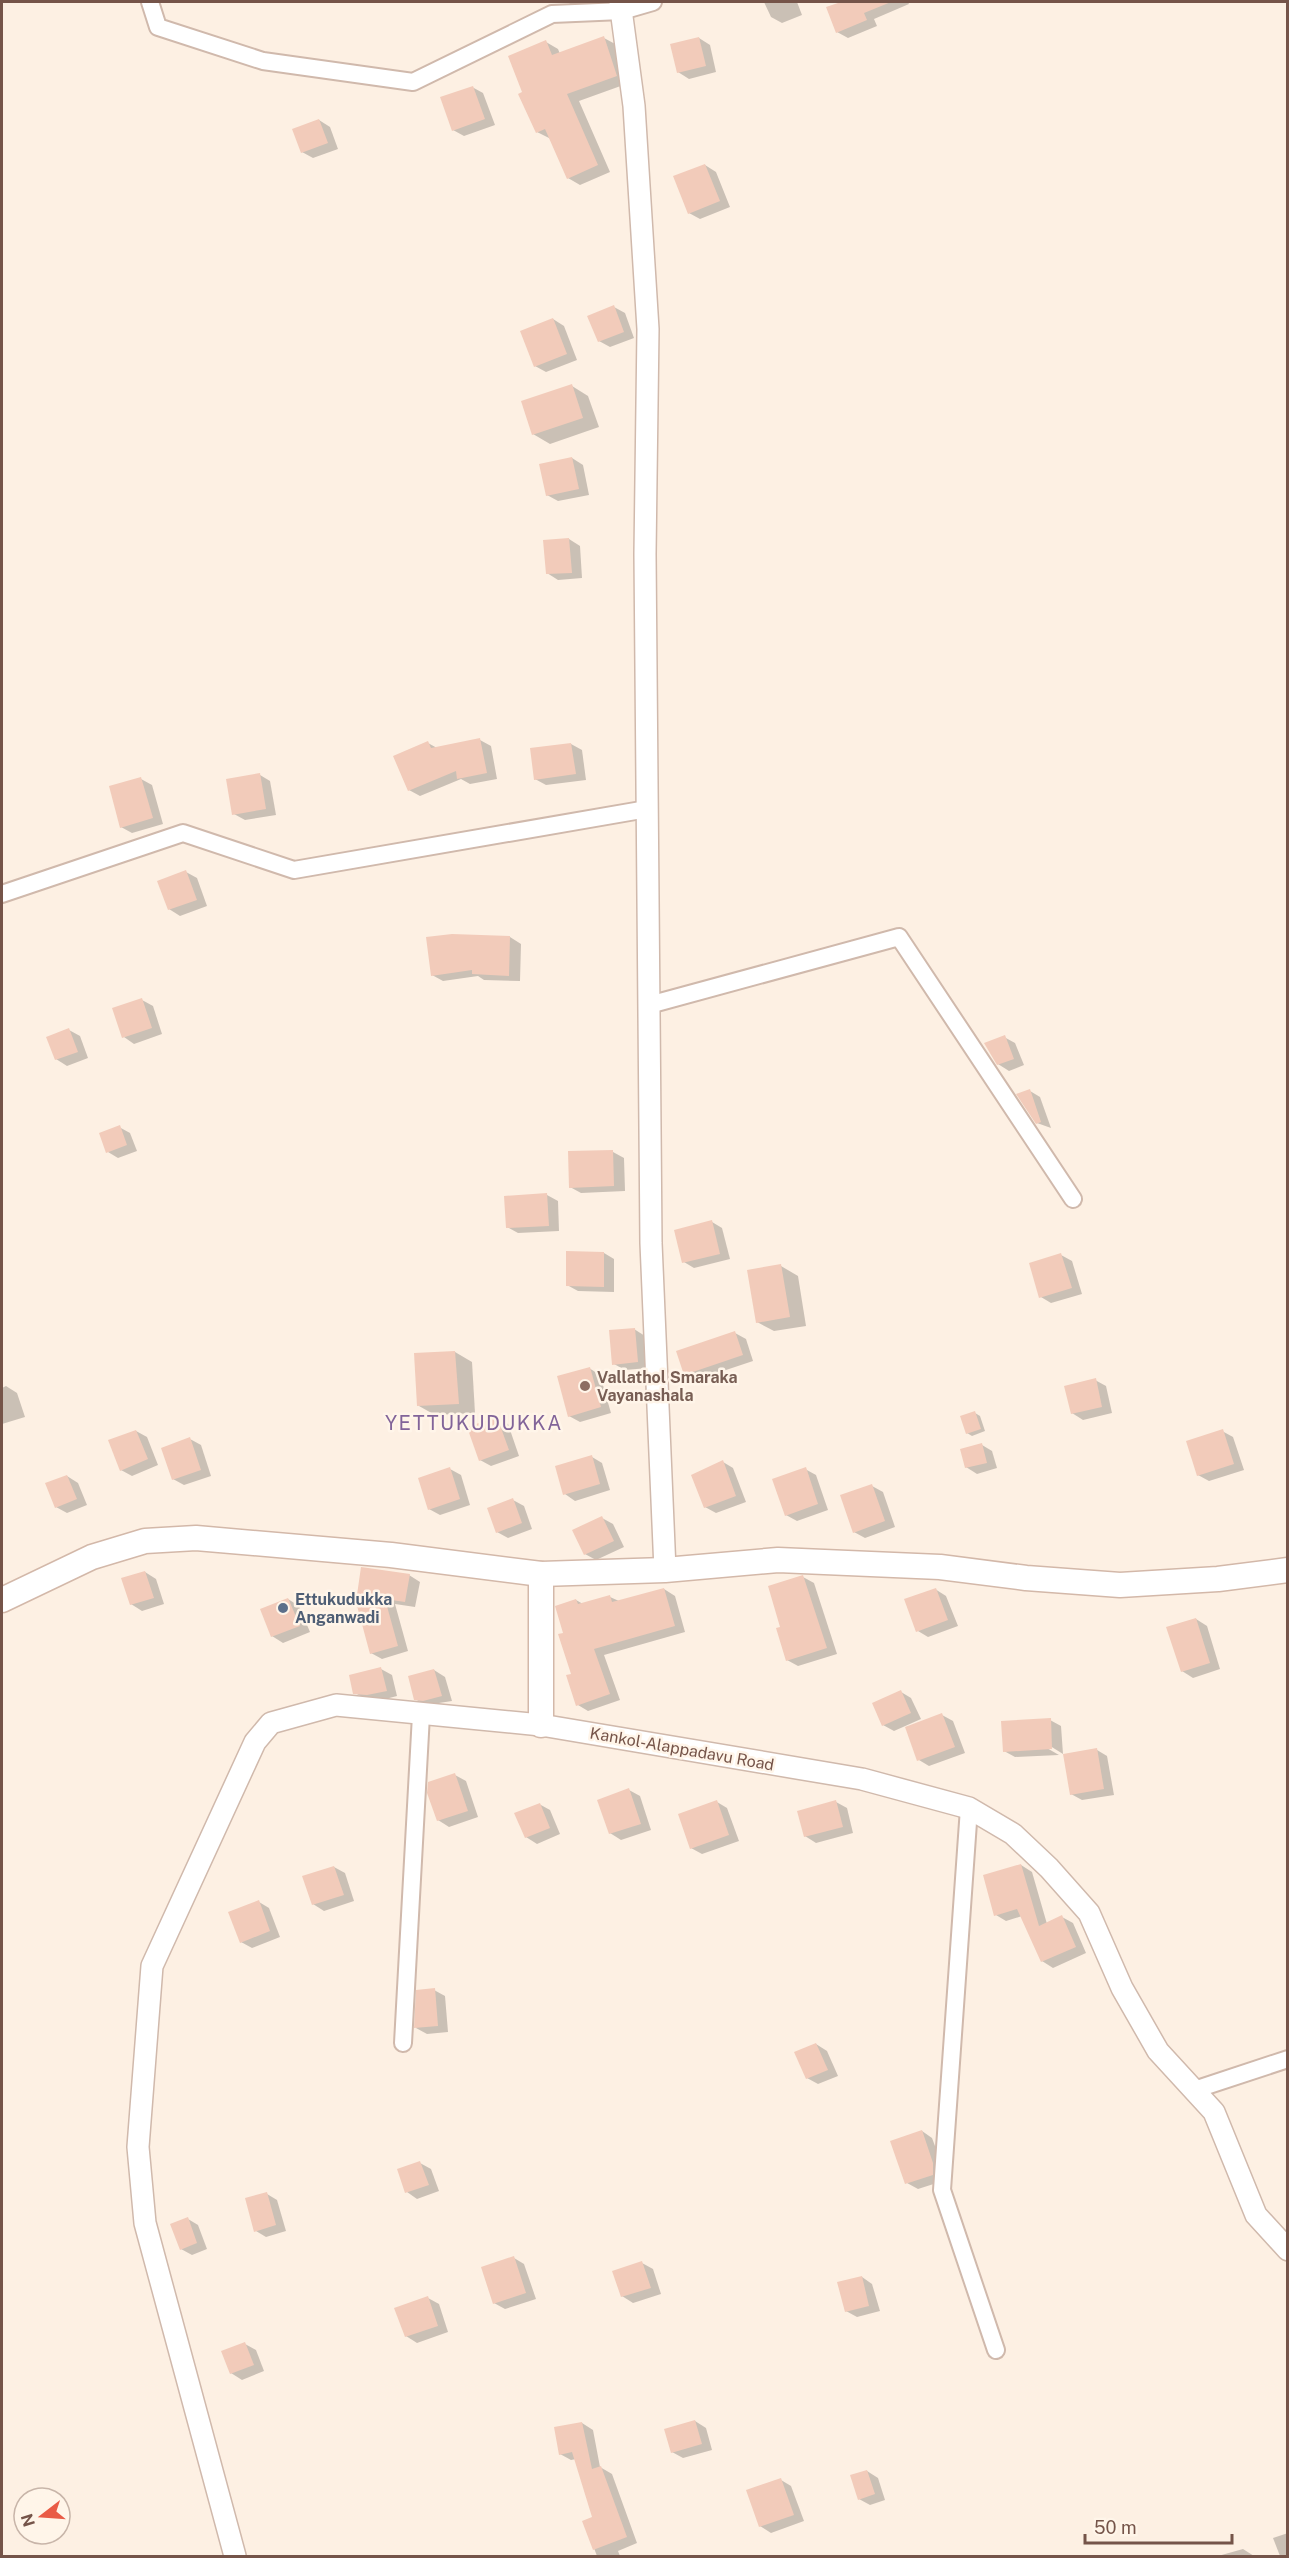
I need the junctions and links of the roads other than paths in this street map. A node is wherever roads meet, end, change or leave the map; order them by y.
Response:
1 (150, 2) edge
2 (652, 2) edge
3 (621, 6) edge
4 (647, 809) junction
5 (2, 894) edge
6 (649, 1005) junction
7 (1072, 1199) dead end
8 (665, 1570) junction
9 (1287, 1570) edge
10 (542, 1574) junction
11 (2, 1600) edge
12 (421, 1715) junction
13 (541, 1725) junction
14 (969, 1808) junction
15 (403, 2043) dead end
16 (1287, 2059) edge
17 (1194, 2090) junction
18 (1287, 2250) edge
19 (996, 2349) dead end
20 (235, 2556) edge

1 - 3 street
2 - 3 street
3 - 4 street
4 - 5 street
4 - 6 street
6 - 7 street
6 - 8 street
8 - 9 main road
8 - 10 main road
10 - 11 main road
10 - 13 main road
12 - 13 street, Kankol-Alappadavu Road
12 - 15 street
12 - 20 street, Kankol-Alappadavu Road
13 - 14 street, Kankol-Alappadavu Road
14 - 17 street, Kankol-Alappadavu Road
14 - 19 street
16 - 17 street
17 - 18 street, Kankol-Alappadavu Road

